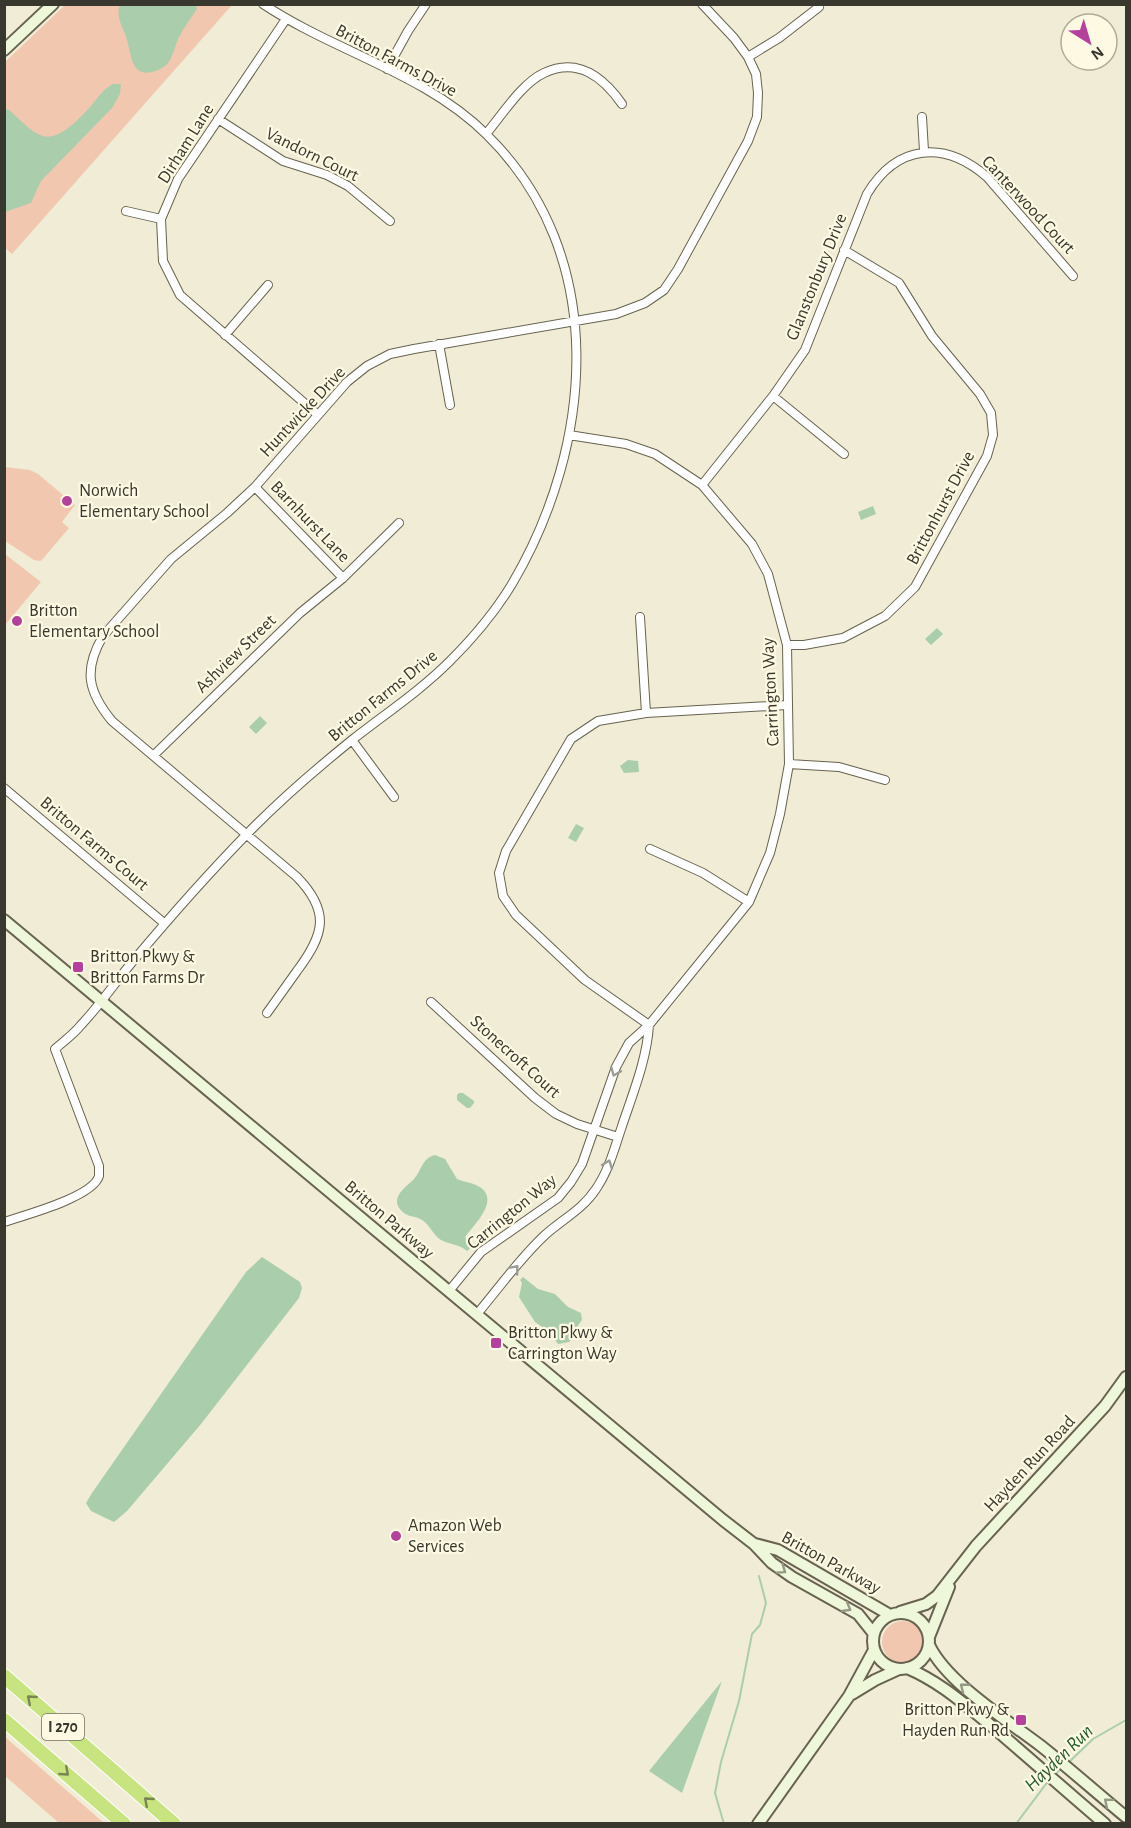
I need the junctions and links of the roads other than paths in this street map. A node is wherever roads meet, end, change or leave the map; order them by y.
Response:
1 (53, 4) edge
2 (263, 4) edge
3 (426, 4) edge
4 (702, 4) edge
5 (819, 6) dead end
6 (286, 20) junction
7 (4, 50) edge
8 (748, 57) junction
9 (387, 69) junction
10 (621, 104) dead end
11 (922, 117) dead end
12 (218, 119) junction
13 (486, 134) junction
14 (924, 151) junction
15 (126, 211) dead end
16 (161, 219) junction
17 (390, 221) dead end
18 (844, 250) junction
19 (1073, 276) dead end
20 (268, 285) dead end
21 (576, 321) junction
22 (225, 334) junction
23 (440, 344) junction
24 (773, 396) junction
25 (450, 405) dead end
26 (317, 414) junction
27 (568, 435) junction
28 (844, 454) dead end
29 (702, 485) junction
30 (255, 487) junction
31 (399, 523) dead end
32 (343, 578) junction
33 (640, 617) dead end
34 (787, 645) junction
35 (787, 705) junction
36 (646, 713) junction
37 (352, 740) junction
38 (154, 755) junction
39 (789, 764) junction
40 (885, 780) dead end
41 (4, 788) edge
42 (394, 796) dead end
43 (246, 834) junction
44 (650, 849) dead end
45 (749, 902) junction
46 (4, 920) edge
47 (164, 924) junction
48 (101, 1000) junction
49 (431, 1002) dead end
50 (267, 1013) dead end
51 (649, 1025) junction
52 (595, 1130) junction
53 (618, 1137) junction
54 (4, 1222) edge
55 (449, 1291) junction
56 (477, 1314) junction
57 (1126, 1377) edge
58 (754, 1544) junction
59 (956, 1572) junction
60 (895, 1613) junction
61 (873, 1634) junction
62 (929, 1641) junction
63 (874, 1650) junction
64 (903, 1669) junction
65 (4, 1676) edge
66 (849, 1696) junction
67 (4, 1720) edge
68 (1126, 1818) edge
69 (124, 1824) edge
70 (174, 1824) edge
71 (758, 1824) edge
72 (1105, 1824) edge

1 - 7 main road
2 - 6 street, Britton Farms Drive
3 - 9 street
4 - 8 street, Huntwicke Drive
5 - 8 street
6 - 9 street, Britton Farms Drive
6 - 12 street, Dirham Lane
8 - 21 street, Huntwicke Drive
9 - 13 street, Britton Farms Drive
10 - 13 street
11 - 14 street
12 - 16 street, Dirham Lane
12 - 17 street, Vandorn Court
13 - 21 street, Britton Farms Drive
14 - 18 street, Glanstonbury Drive
14 - 19 street, Canterwood Court
15 - 16 street
16 - 22 street, Dirham Lane
18 - 24 street, Glanstonbury Drive
18 - 34 street, Brittonhurst Drive
20 - 22 street
21 - 23 street, Huntwicke Drive
21 - 27 street, Britton Farms Drive
22 - 26 street, Dirham Lane
23 - 25 street
23 - 26 street, Huntwicke Drive
24 - 28 street
24 - 29 street, Glanstonbury Drive
26 - 30 street, Huntwicke Drive
27 - 29 street, Carrington Way
27 - 37 street, Britton Farms Drive
29 - 34 street, Carrington Way
30 - 32 street, Barnhurst Lane
30 - 38 street, Huntwicke Drive
31 - 32 street, Ashview Street
32 - 38 street, Ashview Street
33 - 36 street
34 - 35 street, Carrington Way
35 - 36 street
35 - 39 street, Carrington Way
36 - 51 street
37 - 42 street
37 - 43 street, Britton Farms Drive
38 - 43 street, Huntwicke Drive
39 - 40 street
39 - 45 street, Carrington Way
41 - 47 street, Britton Farms Court
43 - 47 street, Britton Farms Drive
43 - 50 street, Huntwicke Drive
44 - 45 street
45 - 51 street, Carrington Way
46 - 48 main road, Britton Parkway
47 - 48 street, Britton Farms Drive
48 - 54 street, Britton Farms Drive
48 - 55 main road, Britton Parkway
49 - 52 street, Stonecroft Court
51 -> 52 street, Carrington Way
51 - 53 street
52 - 53 street, Stonecroft Court
52 - 55 street, Carrington Way
56 -> 53 street
55 - 56 main road, Britton Parkway
56 - 58 main road, Britton Parkway
57 - 59 main road, Hayden Run Road
58 - 60 main road, Britton Parkway
58 -> 61 main road, Britton Parkway
59 - 60 main road, Hayden Run Road
59 - 62 main road, Hayden Run Road
60 - 61 main road
60 - 62 main road
61 - 63 main road
62 - 64 main road
68 -> 62 main road
63 - 64 main road
63 - 66 main road
64 - 66 main road
64 - 72 main road
70 -> 65 highway, I 270
66 - 71 main road
67 -> 69 highway, I 270

